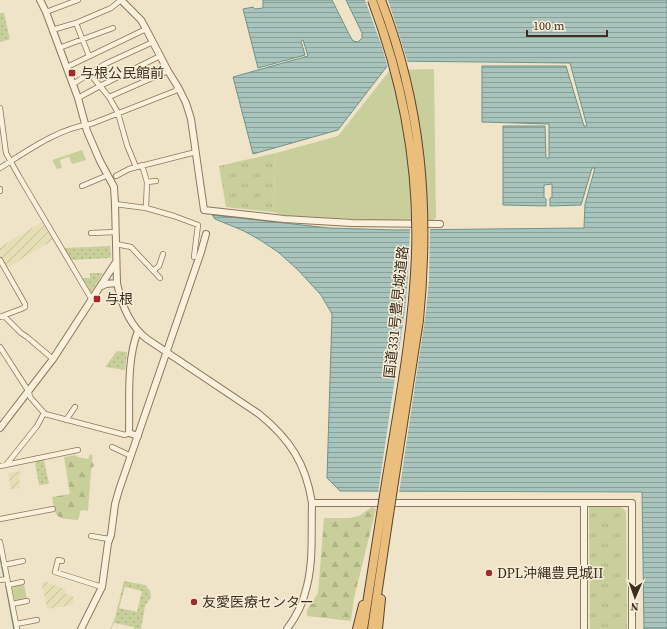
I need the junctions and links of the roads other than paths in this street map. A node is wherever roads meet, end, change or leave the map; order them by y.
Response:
1 (40, 0) edge
2 (78, 0) edge
3 (121, 0) edge
4 (372, 0) edge
5 (381, 0) edge
6 (46, 12) junction
7 (76, 23) junction
8 (113, 28) dead end
9 (146, 29) junction
10 (52, 30) junction
11 (82, 40) junction
12 (153, 42) junction
13 (59, 48) junction
14 (89, 56) junction
15 (160, 56) junction
16 (66, 67) junction
17 (168, 71) junction
18 (90, 74) junction
19 (72, 84) junction
20 (100, 86) junction
21 (178, 87) junction
22 (109, 97) junction
23 (78, 98) junction
24 (0, 108) edge
25 (118, 113) junction
26 (85, 124) junction
27 (196, 152) junction
28 (11, 161) junction
29 (142, 165) junction
30 (136, 167) junction
31 (0, 168) edge
32 (108, 175) junction
33 (116, 176) dead end
34 (156, 181) dead end
35 (148, 182) junction
36 (82, 186) dead end
37 (115, 204) junction
38 (146, 208) junction
39 (440, 224) dead end
40 (116, 232) junction
41 (91, 233) dead end
42 (206, 234) dead end
43 (116, 244) junction
44 (163, 254) dead end
45 (194, 257) dead end
46 (0, 260) edge
47 (116, 262) junction
48 (154, 270) junction
49 (160, 278) dead end
50 (117, 283) junction
51 (100, 287) junction
52 (92, 300) junction
53 (2, 317) edge
54 (138, 331) junction
55 (0, 347) edge
56 (166, 352) junction
57 (2, 355) edge
58 (53, 359) junction
59 (29, 392) junction
60 (75, 408) dead end
61 (44, 414) junction
62 (66, 420) junction
63 (0, 428) edge
64 (129, 433) junction
65 (138, 436) junction
66 (112, 447) dead end
67 (78, 450) dead end
68 (131, 456) junction
69 (3, 465) edge
70 (312, 503) junction
71 (584, 503) junction
72 (386, 508) junction
73 (53, 509) dead end
74 (0, 519) edge
75 (91, 536) dead end
76 (109, 539) junction
77 (0, 542) edge
78 (23, 561) dead end
79 (62, 561) dead end
80 (4, 565) junction
81 (7, 579) junction
82 (0, 580) edge
83 (22, 582) dead end
84 (370, 583) junction
85 (8, 585) junction
86 (379, 586) junction
87 (102, 587) junction
88 (27, 601) dead end
89 (12, 604) junction
90 (37, 620) dead end
91 (17, 627) edge
92 (81, 629) edge
93 (287, 629) edge
94 (357, 629) edge
95 (363, 629) edge
96 (372, 629) edge
97 (378, 629) edge
98 (584, 629) edge
99 (632, 629) edge

1 - 6 street
2 - 6 street
3 - 7 street
3 - 9 street
4 - 72 highway, 国道331号豊見城道路, bridge
5 - 72 highway, 国道331号豊見城道路, bridge
6 - 10 street
7 - 10 street
7 - 11 street
8 - 11 street
9 - 12 street
9 - 14 street
10 - 13 street
11 - 13 street
11 - 14 street
12 - 15 street
12 - 18 street
13 - 16 street
14 - 16 street
15 - 17 street
15 - 20 street
16 - 19 street
17 - 21 street
17 - 22 street
18 - 19 street
18 - 20 street
19 - 23 street
20 - 22 street
20 - 23 street
21 - 25 street
21 - 27 street
22 - 25 street
23 - 26 street
24 - 28 street
25 - 26 street
25 - 30 street
26 - 28 street
26 - 32 street
27 - 29 street
27 - 39 street
28 - 31 street
28 - 52 street
29 - 30 street
29 - 35 street
30 - 33 street
32 - 36 street
32 - 37 street
34 - 35 street
35 - 38 street
37 - 38 street
37 - 40 street
38 - 45 street
40 - 41 street
40 - 43 street
42 - 56 street
43 - 47 street
43 - 48 street
44 - 48 street
46 - 53 street
47 - 50 street
47 - 51 street
48 - 49 street
50 - 51 street
50 - 54 street
51 - 52 street
52 - 58 street
53 - 58 street
54 - 56 street
54 - 64 street
55 - 57 street
56 - 65 street
56 - 70 street
57 - 59 street
58 - 59 street
59 - 61 street
59 - 63 street
60 - 62 street
61 - 62 street
61 - 69 street
62 - 64 street
64 - 65 street
65 - 68 street
66 - 68 street
67 - 69 street
68 - 76 street
70 - 71 street
70 - 93 street
71 - 98 street
71 - 99 street
72 - 84 highway, 国道331号豊見城道路
72 - 86 highway, 国道331号豊見城道路
73 - 74 street
75 - 76 street
76 - 87 street
77 - 80 street
78 - 80 street
79 - 87 street
80 - 81 street
81 - 82 street
81 - 85 street
83 - 85 street
84 - 94 highway
84 - 95 highway, 国道331号豊見城道路
85 - 89 street
86 - 96 highway, 国道331号豊見城道路
86 - 97 highway
87 - 92 street
88 - 89 street
89 - 91 street
90 - 91 street

